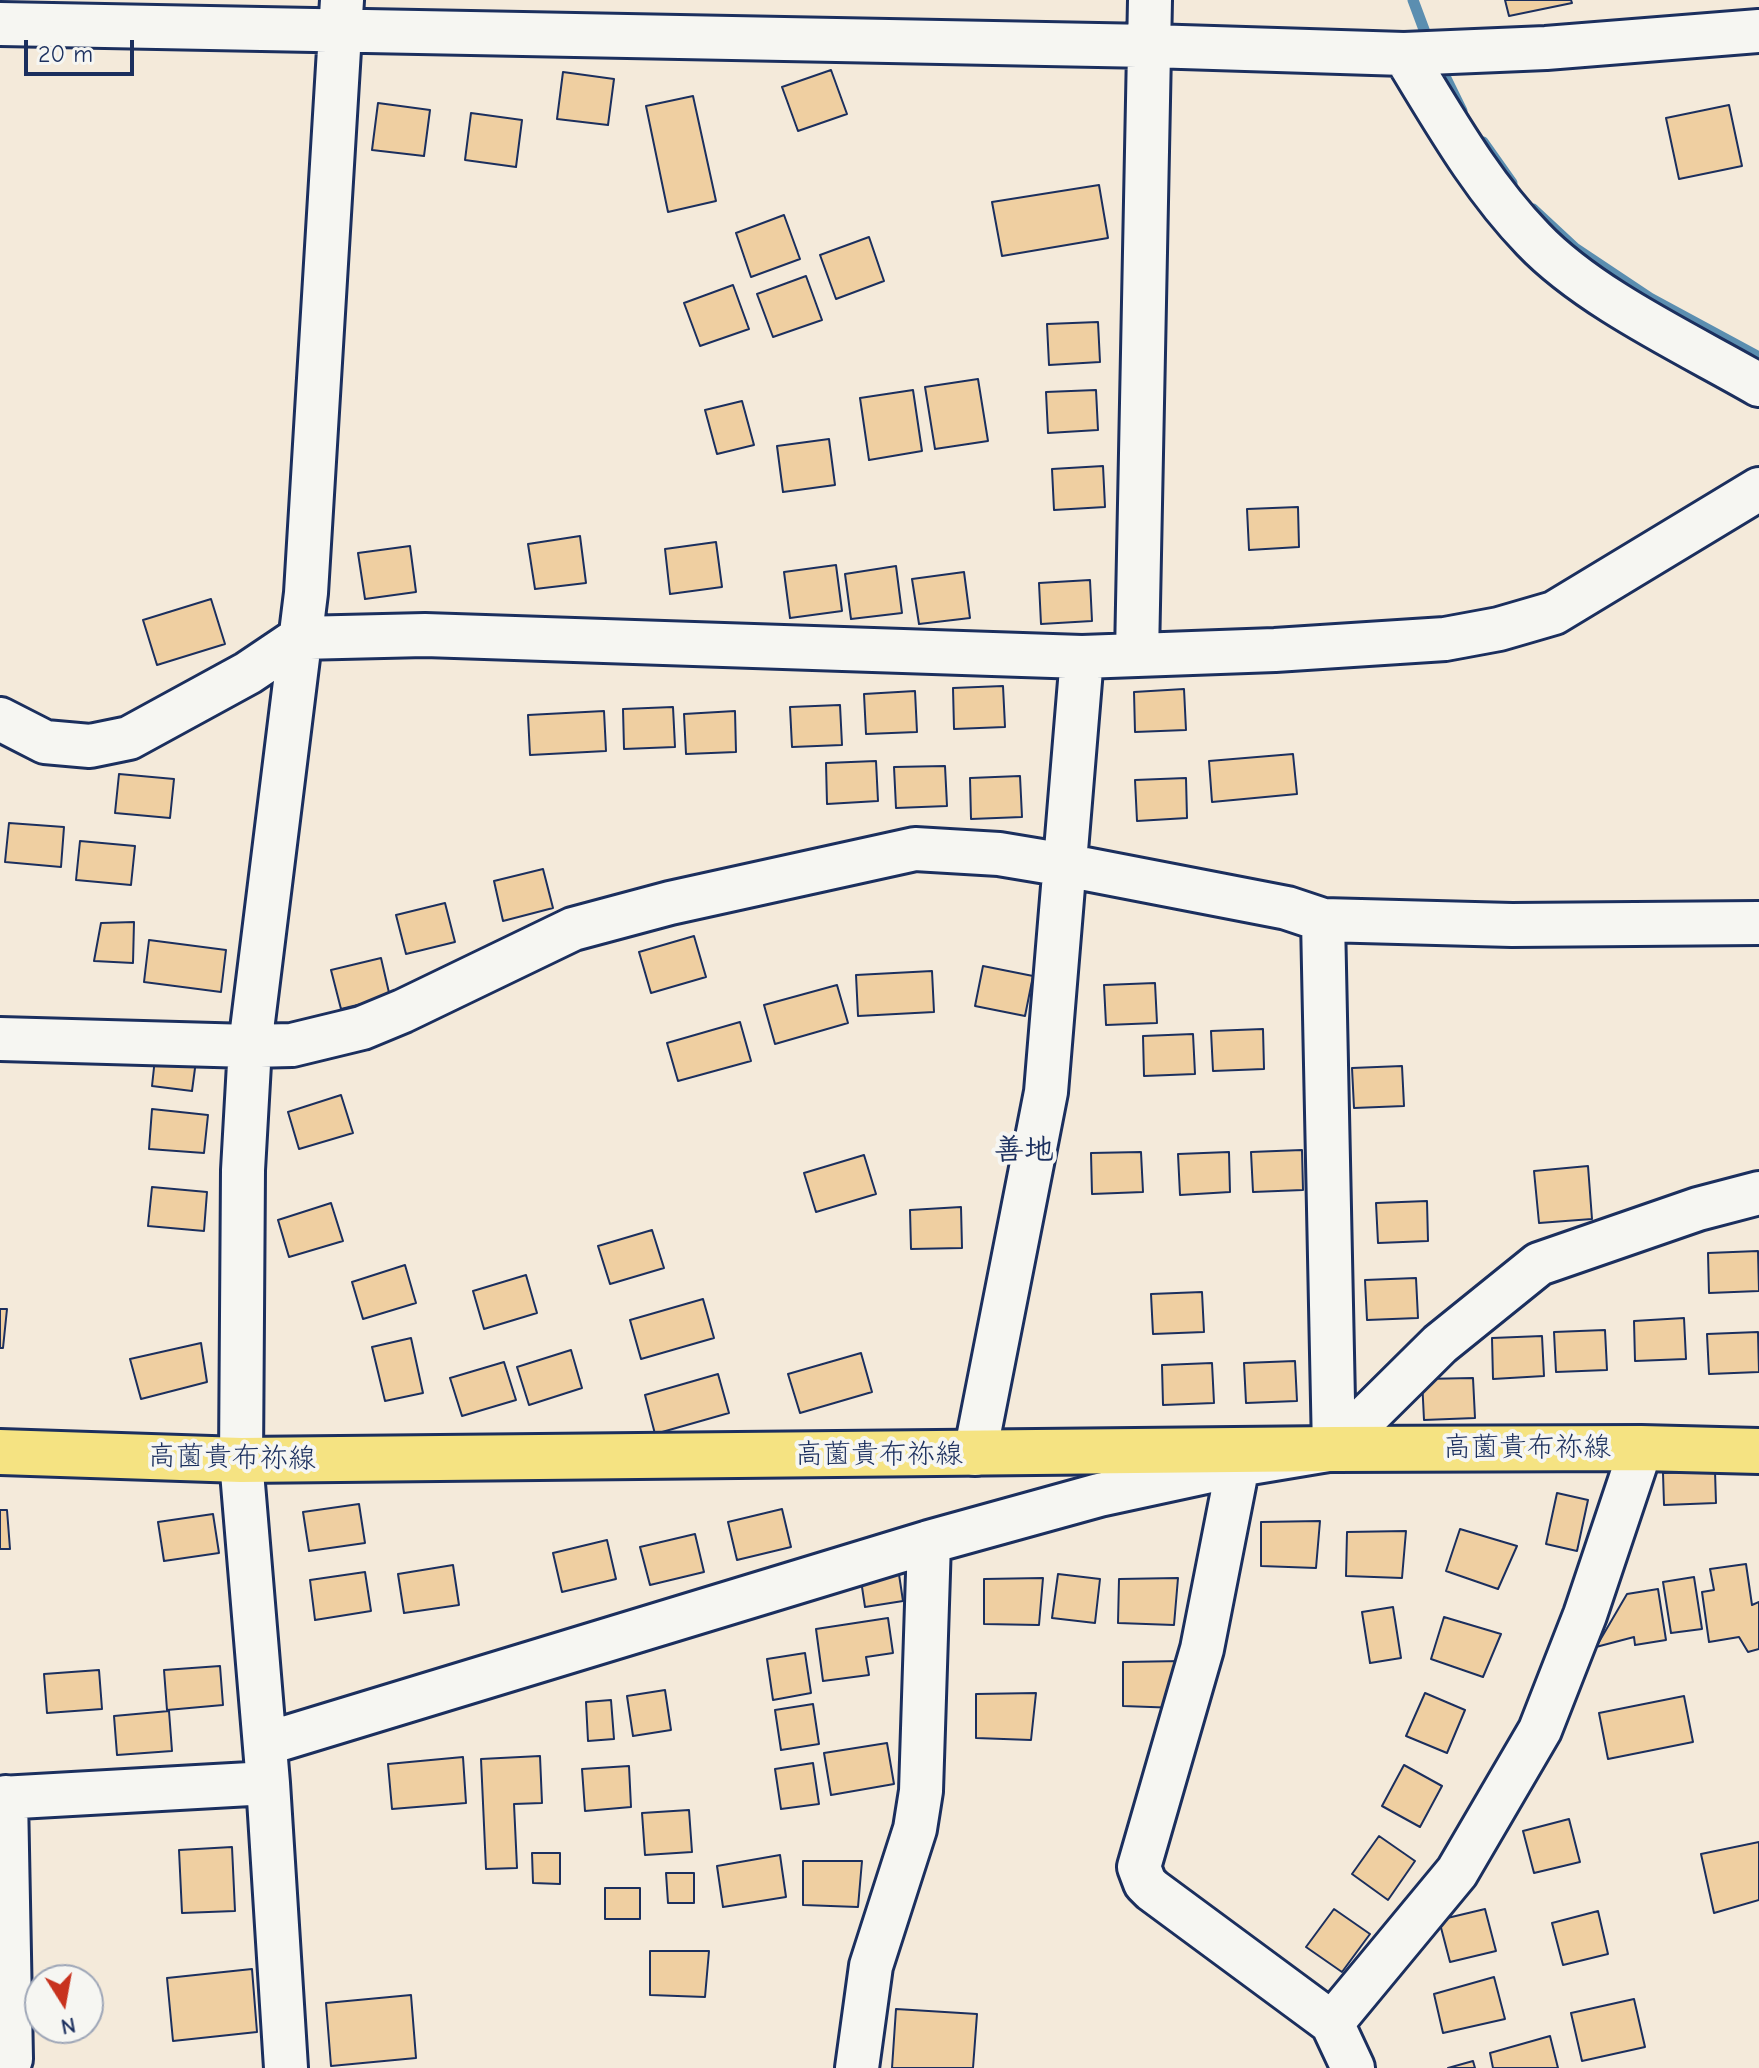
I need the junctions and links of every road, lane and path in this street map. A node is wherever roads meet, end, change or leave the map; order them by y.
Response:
1 (1150, 0) edge
2 (341, 15) edge
3 (0, 24) edge
4 (1759, 31) edge
5 (1150, 46) junction
6 (1422, 53) junction
7 (1759, 385) edge
8 (1759, 489) edge
9 (300, 638) junction
10 (1137, 655) junction
11 (1082, 657) junction
12 (0, 719) edge
13 (1065, 865) junction
14 (1323, 920) junction
15 (1759, 923) edge
16 (0, 1039) edge
17 (250, 1046) junction
18 (1759, 1193) edge
19 (1641, 1448) junction
20 (1334, 1449) junction
21 (1759, 1451) edge
22 (0, 1452) edge
23 (975, 1454) junction
24 (241, 1460) junction
25 (1238, 1465) junction
26 (929, 1542) junction
27 (267, 1764) junction
28 (3, 1798) edge
29 (1332, 2023) junction
30 (0, 2059) edge
31 (286, 2068) edge
32 (857, 2068) edge
33 (1353, 2068) edge

1 - 5 street
2 - 3 street
2 - 5 street
2 - 9 street
4 - 6 street
5 - 6 street
5 - 10 street
6 - 7 street
8 - 10 street
9 - 11 street
9 - 12 street
9 - 17 street
10 - 11 street
11 - 13 street
13 - 14 street
13 - 17 street
13 - 23 street
14 - 15 street
14 - 20 street
16 - 17 street
17 - 24 street
18 - 20 street
19 - 20 main road, 高薗貴布祢線
19 - 21 main road, 高薗貴布祢線
19 - 29 street
20 - 23 main road, 高薗貴布祢線
20 - 25 street
22 - 24 main road, 高薗貴布祢線
23 - 24 main road, 高薗貴布祢線
24 - 27 street
25 - 26 street
25 - 29 street
26 - 27 street
26 - 32 street
27 - 28 street
27 - 31 street
28 - 30 street
29 - 33 street

